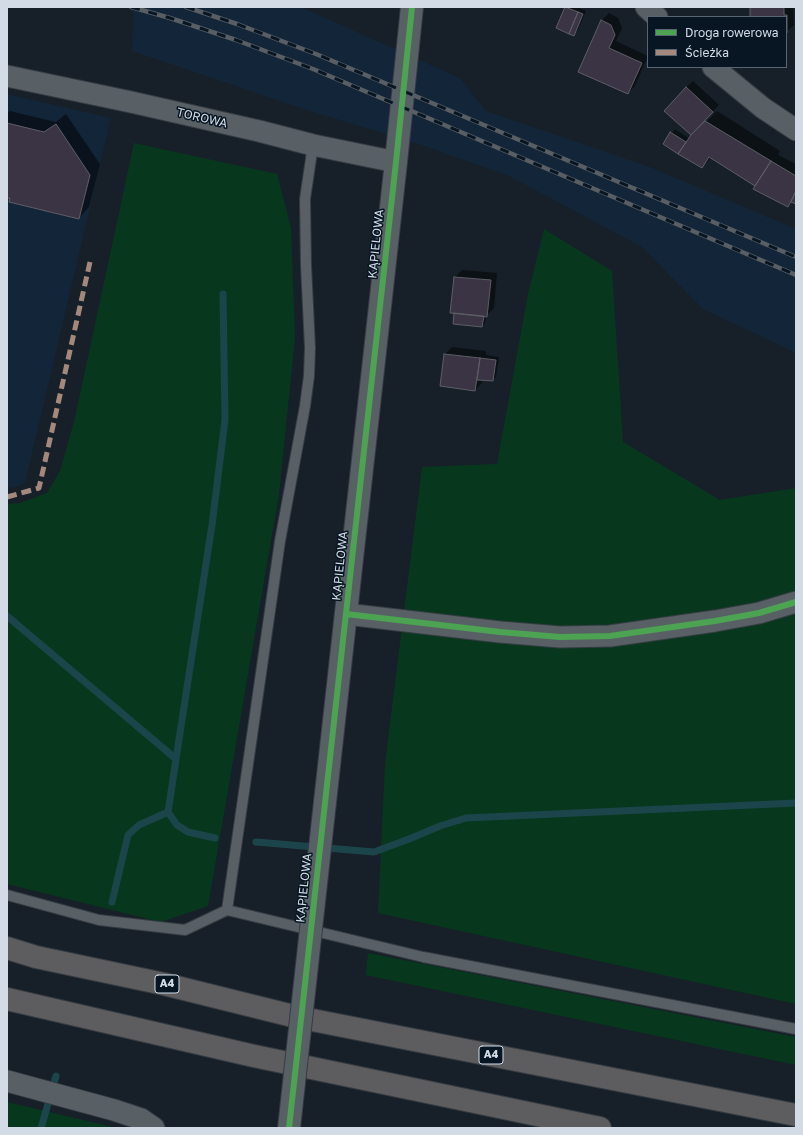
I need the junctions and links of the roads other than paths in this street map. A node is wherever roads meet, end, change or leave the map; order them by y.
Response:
1 (412, 7) edge
2 (646, 7) edge
3 (655, 16) edge
4 (714, 68) edge
5 (7, 76) edge
6 (796, 130) edge
7 (313, 145) junction
8 (396, 162) junction
9 (796, 602) edge
10 (346, 614) junction
11 (7, 895) edge
12 (226, 910) junction
13 (7, 948) edge
14 (7, 999) edge
15 (796, 1029) edge
16 (7, 1081) edge
17 (796, 1115) edge
18 (154, 1128) edge
19 (289, 1128) edge
20 (600, 1128) edge

1 - 8 street, KĄPIELOWA
2 - 3 street
4 - 6 street
5 - 7 street, TOROWA
7 - 8 street, TOROWA
7 - 12 lane
8 - 10 street, KĄPIELOWA
9 - 10 street
10 - 19 street, KĄPIELOWA, bridge
11 - 12 lane
12 - 15 lane
13 - 17 highway, A4
14 - 20 highway
16 - 18 street

